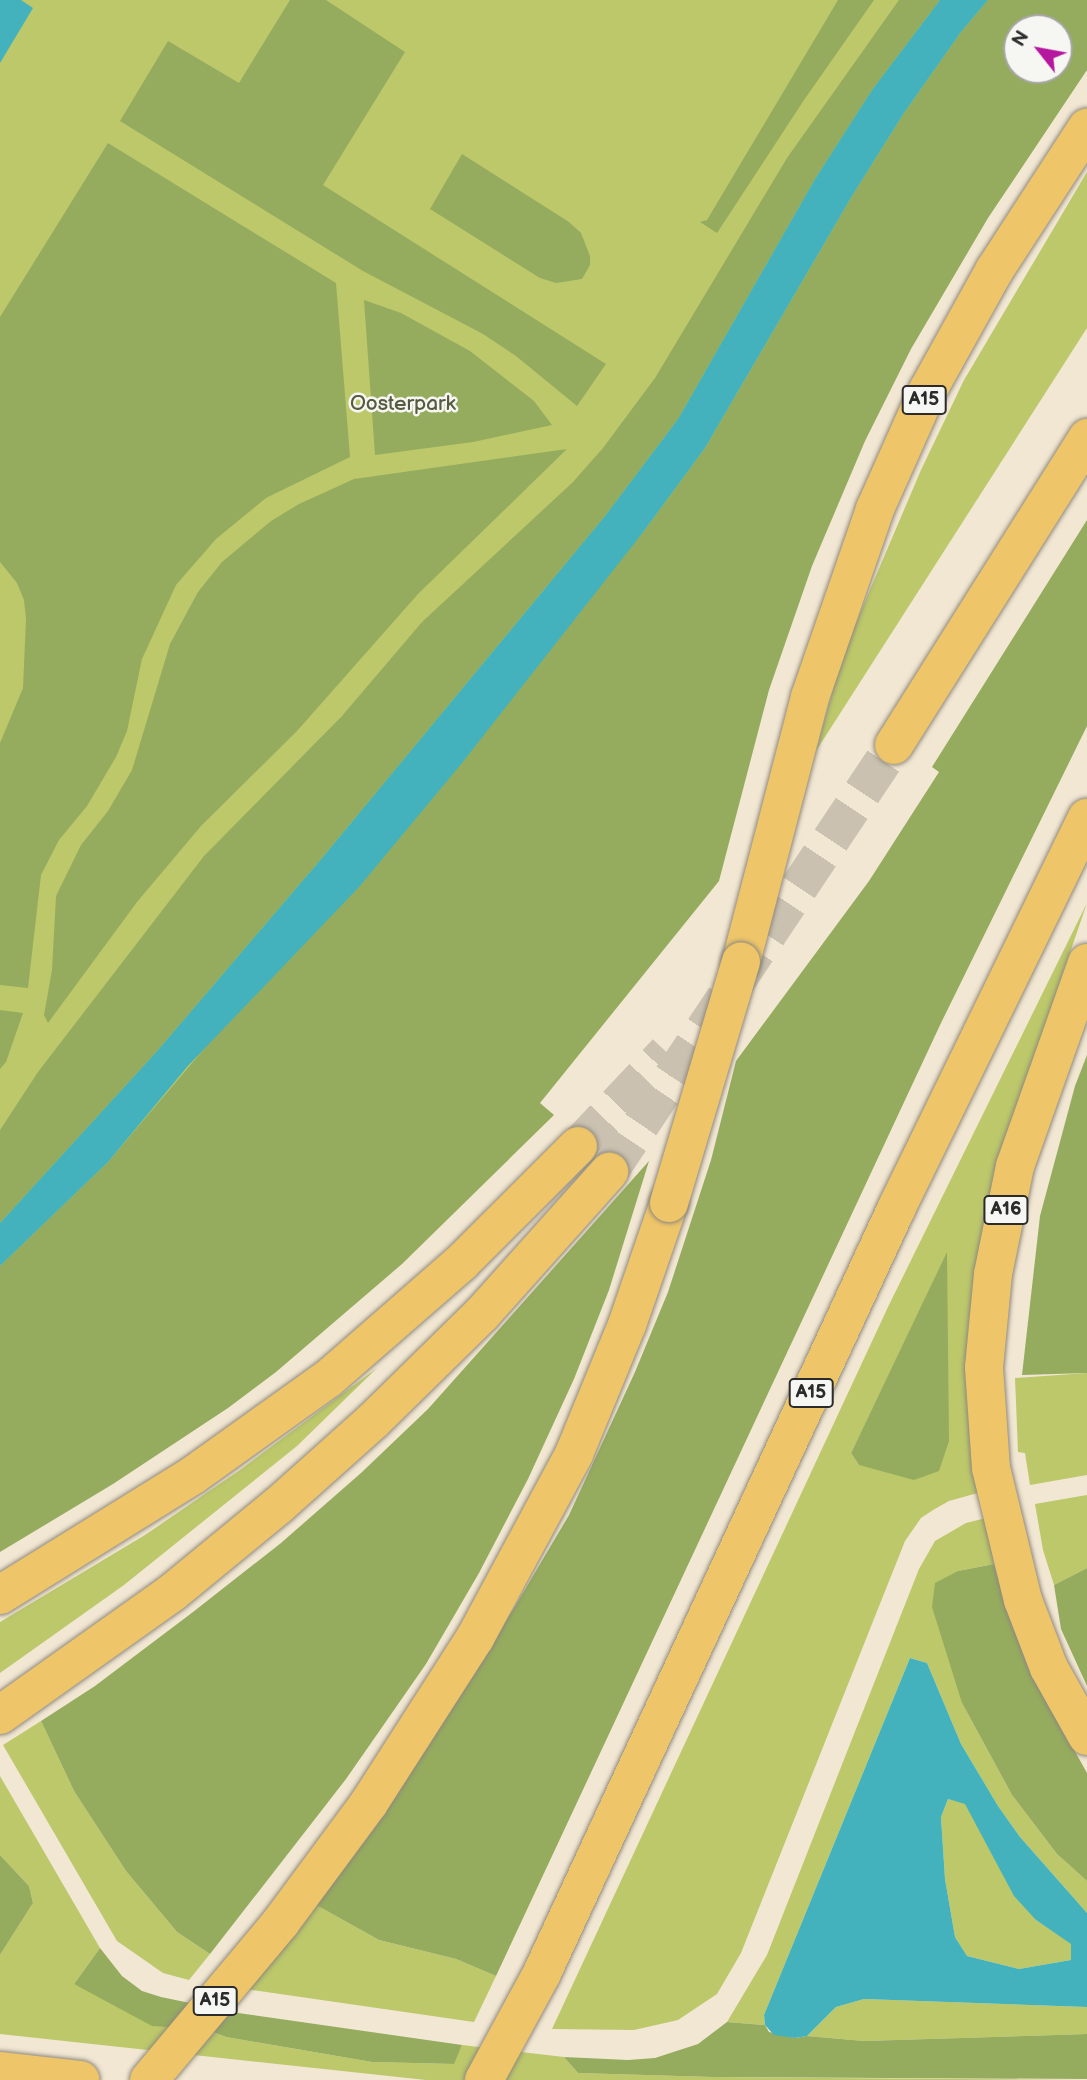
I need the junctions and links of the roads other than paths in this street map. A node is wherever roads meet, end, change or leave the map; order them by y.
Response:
1 (1087, 128) edge
2 (1087, 438) edge
3 (894, 744) tunnel mouth
4 (1087, 818) edge
5 (1087, 963) edge
6 (578, 1146) tunnel mouth
7 (609, 1172) tunnel mouth
8 (0, 1595) edge
9 (9, 1709) edge
10 (1087, 1736) edge
11 (0, 2071) edge
12 (80, 2080) edge
13 (149, 2080) edge
14 (484, 2080) edge

1 - 13 highway, A15, bridge
2 - 3 highway
4 - 14 highway, A15
5 - 10 highway, A16
6 - 8 highway
7 - 9 highway
11 - 12 highway

